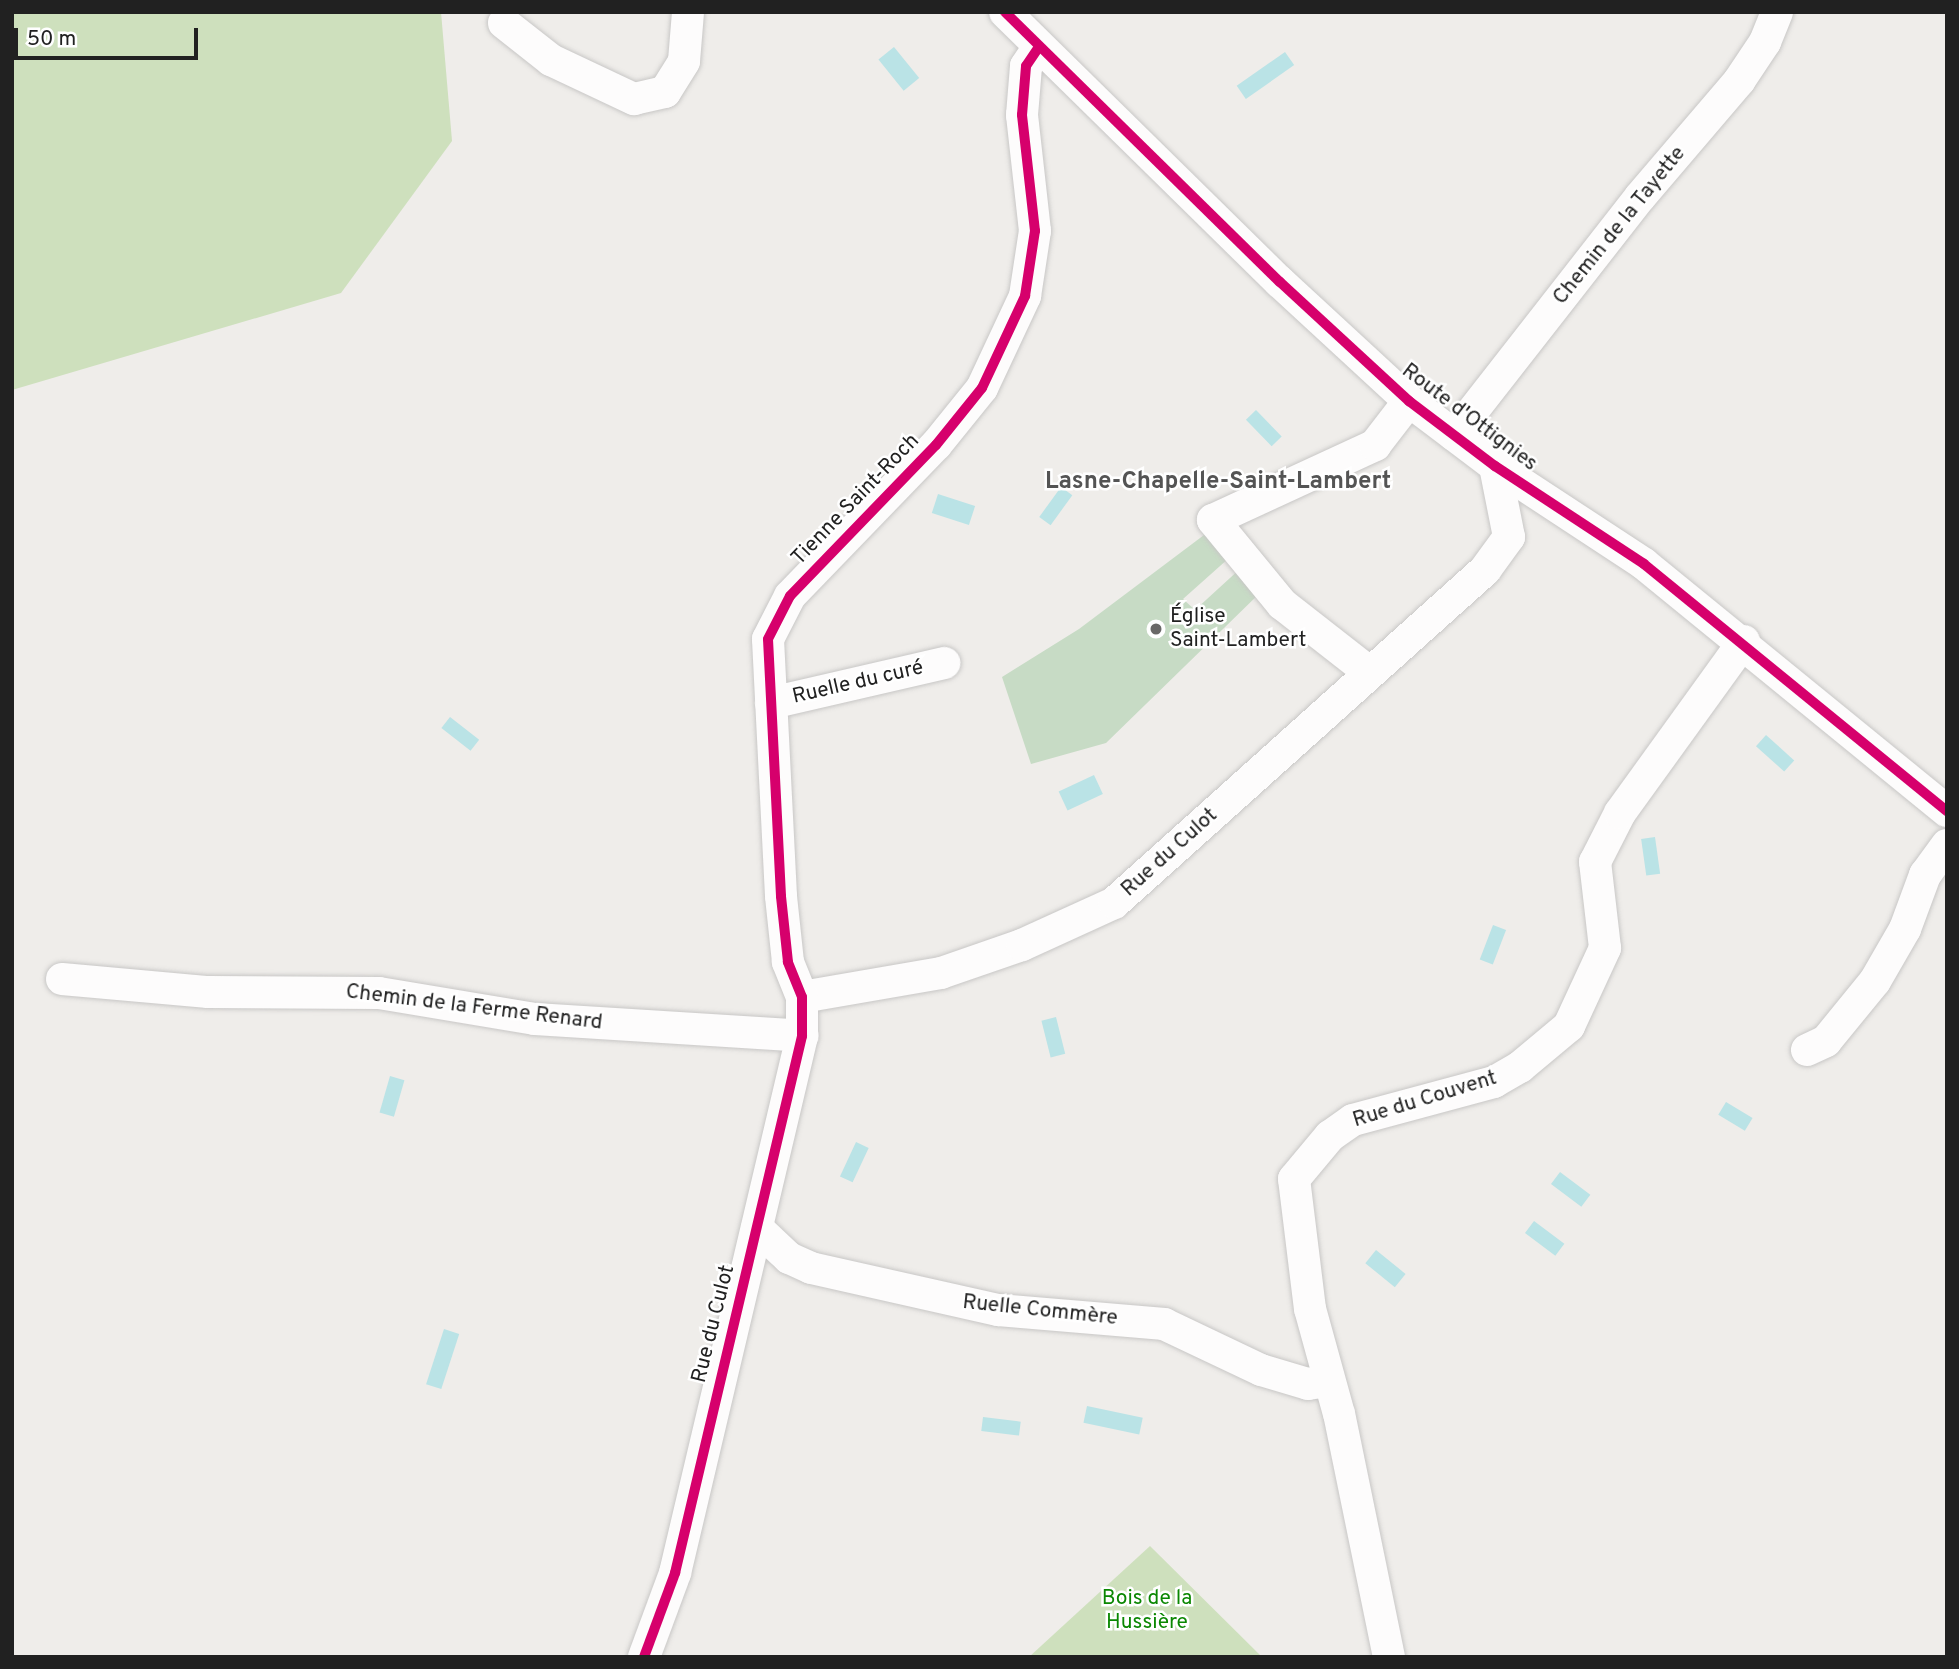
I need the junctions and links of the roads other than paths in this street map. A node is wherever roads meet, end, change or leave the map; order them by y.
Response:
1 (688, 12) edge
2 (1004, 12) edge
3 (1777, 12) edge
4 (504, 23) dead end
5 (1038, 47) junction
6 (1409, 401) junction
7 (1454, 435) junction
8 (1495, 466) junction
9 (1548, 500) junction
10 (1509, 537) junction
11 (1744, 642) junction
12 (944, 663) dead end
13 (1369, 672) junction
14 (771, 703) junction
15 (1947, 811) edge
16 (1947, 845) edge
17 (62, 979) dead end
18 (802, 997) junction
19 (802, 1035) junction
20 (1808, 1050) dead end
21 (757, 1228) junction
22 (1328, 1381) junction
23 (645, 1657) edge
24 (1389, 1657) edge

1 - 4 street
2 - 5 street, Route d'Ottignies
3 - 7 street, Chemin de la Tayette
5 - 6 street, Route d'Ottignies
5 - 14 street, Tienne Saint-Roch
6 - 7 street, Route d'Ottignies
6 - 13 street
7 - 8 street, Route d'Ottignies
8 - 9 street, Route d'Ottignies
8 - 10 street
9 - 10 street, Rue du Culot
9 - 11 street, Route d'Ottignies
10 - 13 street, Rue du Culot
11 - 15 street, Route d'Ottignies
11 - 22 street, Rue du Couvent
12 - 14 street, Ruelle du curé
13 - 18 street, Rue du Culot
14 - 18 street, Tienne Saint-Roch
16 - 20 street
17 - 19 street, Chemin de la Ferme Renard
18 - 19 street, Rue du Culot
19 - 21 street, Rue du Culot
21 - 22 street, Ruelle Commère
21 - 23 street, Rue du Culot
22 - 24 street, Rue du Couvent

